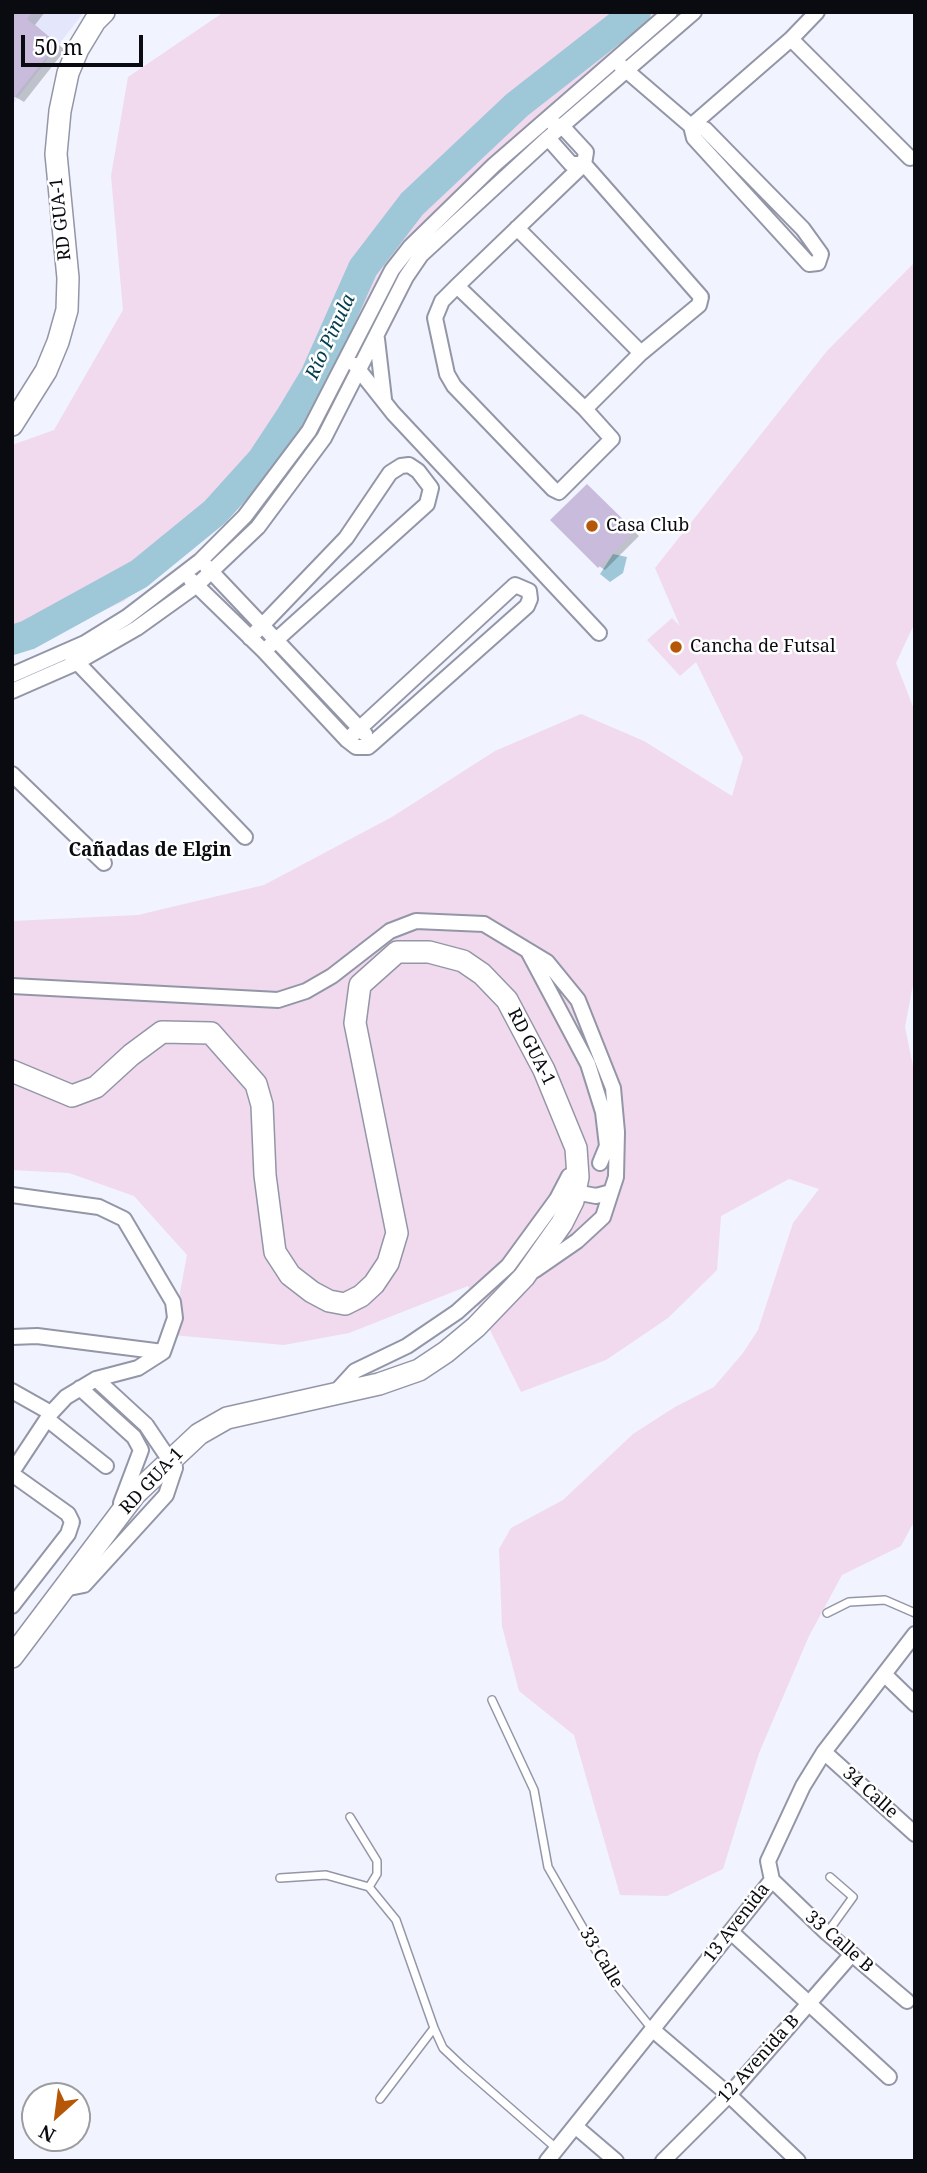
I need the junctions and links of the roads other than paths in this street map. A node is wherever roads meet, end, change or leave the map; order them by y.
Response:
1 (104, 12) edge
2 (670, 12) edge
3 (694, 12) edge
4 (817, 12) edge
5 (791, 39) junction
6 (620, 65) junction
7 (562, 126) junction
8 (691, 126) junction
9 (544, 131) junction
10 (910, 158) dead end
11 (584, 164) junction
12 (517, 228) junction
13 (457, 286) junction
14 (377, 337) junction
15 (640, 353) junction
16 (348, 356) junction
17 (359, 371) junction
18 (385, 403) junction
19 (585, 409) junction
20 (12, 425) edge
21 (200, 561) junction
22 (211, 572) junction
23 (184, 573) junction
24 (197, 586) junction
25 (263, 626) junction
26 (599, 633) dead end
27 (250, 638) junction
28 (276, 641) junction
29 (67, 651) junction
30 (264, 652) junction
31 (76, 663) junction
32 (12, 675) edge
33 (12, 691) edge
34 (359, 729) junction
35 (347, 740) junction
36 (374, 742) junction
37 (12, 775) edge
38 (246, 837) dead end
39 (104, 863) dead end
40 (527, 949) junction
41 (12, 986) edge
42 (12, 1071) edge
43 (600, 1163) dead end
44 (572, 1184) junction
45 (611, 1192) junction
46 (12, 1195) edge
47 (524, 1278) junction
48 (12, 1337) edge
49 (163, 1352) junction
50 (96, 1379) junction
51 (80, 1388) junction
52 (12, 1391) edge
53 (334, 1394) junction
54 (49, 1416) junction
55 (106, 1466) dead end
56 (12, 1473) edge
57 (111, 1526) junction
58 (64, 1589) junction
59 (12, 1606) edge
60 (827, 1613) dead end
61 (915, 1613) edge
62 (915, 1634) edge
63 (12, 1657) edge
64 (884, 1674) junction
65 (492, 1700) dead end
66 (915, 1704) edge
67 (824, 1752) junction
68 (350, 1817) dead end
69 (915, 1834) edge
70 (830, 1877) dead end
71 (280, 1878) dead end
72 (772, 1880) junction
73 (369, 1888) junction
74 (732, 1932) junction
75 (827, 1933) junction
76 (852, 1954) junction
77 (907, 2001) dead end
78 (808, 2004) junction
79 (434, 2028) junction
80 (653, 2030) junction
81 (889, 2077) dead end
82 (729, 2095) junction
83 (380, 2099) dead end
84 (575, 2126) junction
85 (552, 2155) edge
86 (616, 2161) edge
87 (663, 2161) edge
88 (797, 2161) edge

1 - 20 main road, RD GUA-1
2 - 6 street
3 - 6 street
4 - 5 street
5 - 8 street
5 - 10 street
6 - 7 street
6 - 8 street
6 - 9 street
7 - 9 street
7 - 11 street
8 - 8 street
9 - 11 street
9 - 14 street
9 - 16 street
11 - 12 street
11 - 15 street
12 - 13 street
12 - 15 street
13 - 19 street
13 - 19 street
14 - 17 street
14 - 18 street
15 - 19 street
16 - 17 street
16 - 21 street
17 - 18 street
17 - 22 street
18 - 26 street
21 - 22 street
21 - 23 street
22 - 24 street
22 - 25 street
23 - 24 street
23 - 29 street
24 - 27 street
24 - 31 street
25 - 27 street
25 - 28 street
25 - 28 street
27 - 30 street
28 - 30 street
28 - 34 street
29 - 31 street
29 - 32 street
30 - 35 street
31 - 33 street
31 - 38 street
34 - 35 street
34 - 36 street
34 - 36 street
35 - 36 street
37 - 39 street
40 - 41 street
40 - 43 street
40 - 45 street
42 - 44 main road, RD GUA-1
44 - 45 street
44 - 47 main road, RD GUA-1
44 - 53 street
45 - 47 street
46 - 49 street
47 - 53 main road, RD GUA-1
48 - 49 street
49 - 50 street
50 - 51 street
50 - 58 street, bridge
51 - 54 street
51 - 57 street
52 - 54 street
53 - 57 main road, RD GUA-1
54 - 55 street
54 - 56 street
56 - 59 street
57 - 58 main road, RD GUA-1
58 - 63 main road, RD GUA-1
60 - 61 lane
62 - 64 street, 13 Avenida
64 - 66 street
64 - 67 street, 13 Avenida
65 - 80 lane, 33 Calle
67 - 69 street, 34 Calle
67 - 72 street, 13 Avenida
68 - 73 lane
70 - 75 lane
71 - 73 lane
72 - 74 street, 13 Avenida
72 - 75 street, 33 Calle B
73 - 79 lane
74 - 78 street
74 - 80 street, 13 Avenida
75 - 76 street, 33 Calle B
76 - 77 street, 33 Calle B
76 - 78 street, 12 Avenida B
78 - 81 street
78 - 82 street, 12 Avenida B
79 - 83 lane
79 - 85 lane
80 - 82 street, 33 Calle
80 - 84 street, 13 Avenida
82 - 87 street, 12 Avenida B
82 - 88 street, 33 Calle
84 - 85 street, 13 Avenida
84 - 86 street

